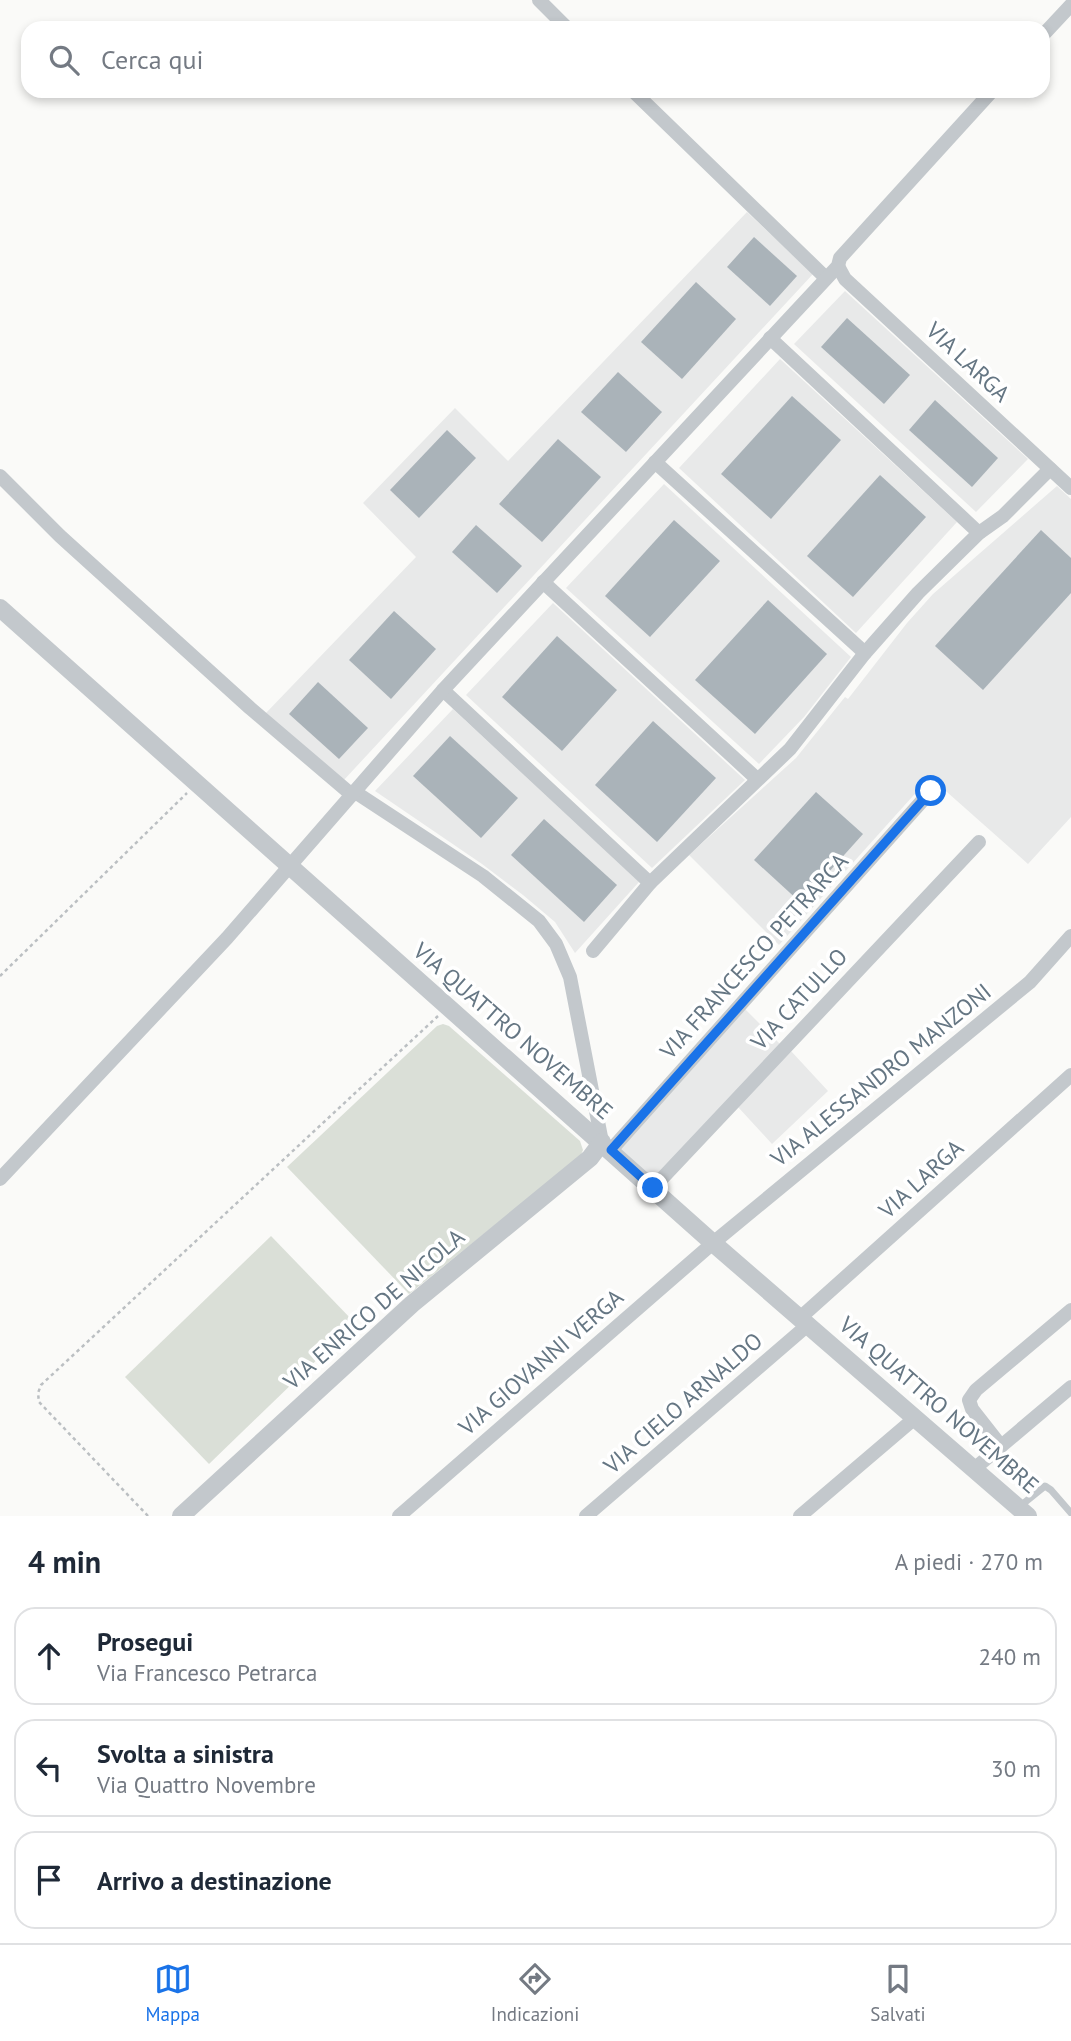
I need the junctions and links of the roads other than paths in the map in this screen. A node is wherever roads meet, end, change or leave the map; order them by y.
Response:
1 (538, 0) edge
2 (1071, 5) edge
3 (560, 21) edge
4 (1050, 28) edge
5 (640, 98) edge
6 (986, 98) edge
7 (838, 267) junction
8 (827, 278) junction
9 (771, 338) junction
10 (655, 462) junction
11 (1050, 469) junction
12 (0, 476) edge
13 (1071, 488) edge
14 (979, 533) junction
15 (543, 582) junction
16 (0, 608) edge
17 (865, 653) junction
18 (443, 690) junction
19 (757, 779) junction
20 (931, 791) dead end
21 (354, 794) junction
22 (979, 842) dead end
23 (289, 865) junction
24 (650, 883) junction
25 (1071, 936) edge
26 (593, 951) dead end
27 (1071, 1075) edge
28 (607, 1146) junction
29 (0, 1179) edge
30 (653, 1188) junction
31 (713, 1242) junction
32 (1071, 1310) edge
33 (805, 1321) junction
34 (1071, 1387) edge
35 (915, 1418) junction
36 (1001, 1446) junction
37 (974, 1469) junction
38 (1023, 1512) edge
39 (1071, 1513) edge
40 (181, 1516) edge
41 (398, 1516) edge
42 (586, 1516) edge
43 (800, 1516) edge

1 - 3 street
2 - 4 street
5 - 8 street
6 - 7 street
7 - 8 street
7 - 11 street, VIA LARGA
8 - 9 street
9 - 10 street
9 - 14 street
10 - 15 street
10 - 17 street
11 - 13 street, VIA LARGA
11 - 14 street
12 - 21 street
14 - 17 street
15 - 18 street
15 - 19 street
16 - 23 street, VIA QUATTRO NOVEMBRE
17 - 19 street
18 - 21 street
18 - 24 street
19 - 24 street
20 - 28 street, VIA FRANCESCO PETRARCA
21 - 23 street
21 - 28 street
22 - 30 street, VIA CATULLO
23 - 28 street, VIA QUATTRO NOVEMBRE
23 - 29 street
24 - 26 street
25 - 31 street, VIA ALESSANDRO MANZONI
27 - 33 street, VIA LARGA
28 - 30 street, VIA QUATTRO NOVEMBRE
28 - 40 street, VIA ENRICO DE NICOLA
30 - 31 street, VIA QUATTRO NOVEMBRE
31 - 33 street, VIA QUATTRO NOVEMBRE
31 - 41 street, VIA GIOVANNI VERGA
32 - 36 street
33 - 35 street, VIA QUATTRO NOVEMBRE
33 - 42 street, VIA CIELO ARNALDO
34 - 36 street
35 - 37 street, VIA QUATTRO NOVEMBRE
35 - 43 street
36 - 37 street
37 - 38 street, VIA QUATTRO NOVEMBRE
38 - 39 lane

